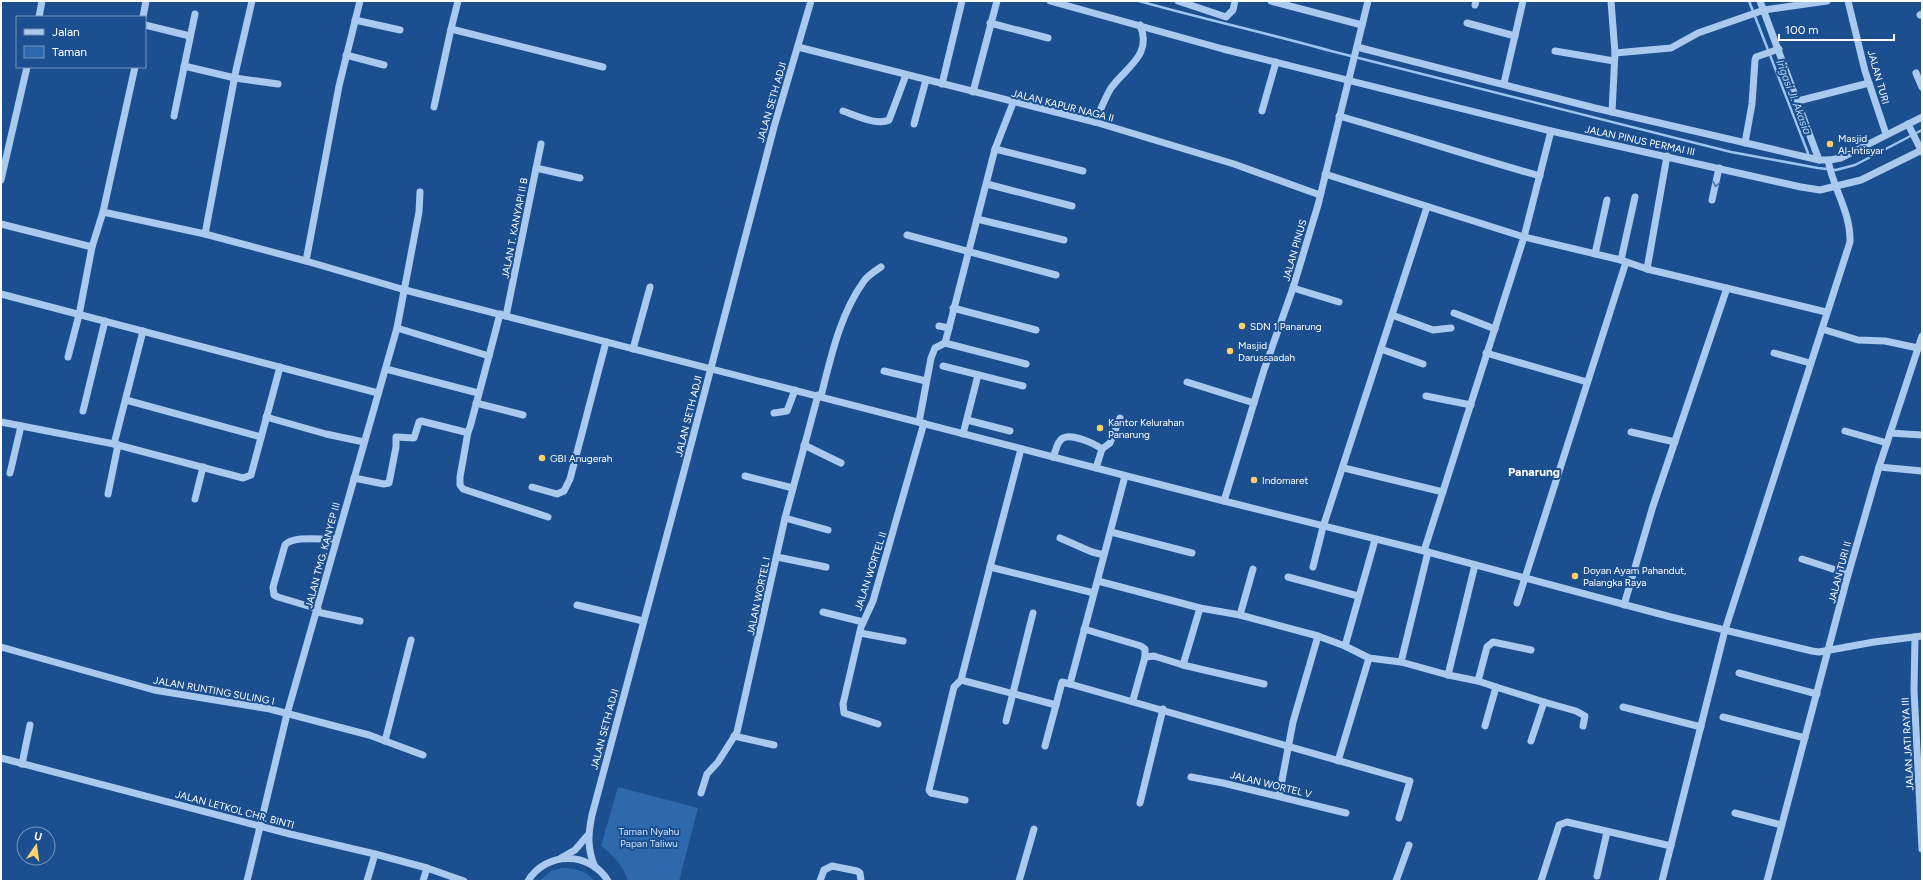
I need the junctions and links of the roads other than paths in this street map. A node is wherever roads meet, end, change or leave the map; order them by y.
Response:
1 (42, 1) edge
2 (146, 1) edge
3 (252, 1) edge
4 (360, 1) edge
5 (458, 1) edge
6 (811, 1) edge
7 (962, 1) edge
8 (997, 1) edge
9 (1050, 1) edge
10 (1178, 1) edge
11 (1235, 1) edge
12 (1272, 1) edge
13 (1368, 1) edge
14 (1523, 1) edge
15 (1611, 1) edge
16 (1760, 1) edge
17 (1827, 1) edge
18 (1848, 1) edge
19 (1764, 10) junction
20 (195, 14) dead end
21 (39, 16) edge
22 (143, 16) edge
23 (356, 20) junction
24 (990, 23) junction
25 (1467, 23) dead end
26 (146, 25) edge
27 (1140, 25) junction
28 (1362, 25) junction
29 (451, 29) junction
30 (400, 30) dead end
31 (190, 36) junction
32 (1515, 36) junction
33 (1048, 38) dead end
34 (798, 47) junction
35 (1357, 49) junction
36 (1779, 49) junction
37 (1556, 51) dead end
38 (1614, 53) junction
39 (346, 55) junction
40 (1614, 61) junction
41 (1276, 62) junction
42 (384, 65) dead end
43 (184, 66) junction
44 (603, 67) dead end
45 (27, 68) edge
46 (135, 68) edge
47 (1916, 73) dead end
48 (906, 75) junction
49 (235, 78) junction
50 (1349, 79) junction
51 (926, 80) junction
52 (1504, 83) junction
53 (1869, 83) junction
54 (278, 84) dead end
55 (942, 84) junction
56 (1922, 87) edge
57 (973, 92) junction
58 (1798, 101) junction
59 (1013, 103) junction
60 (434, 106) dead end
61 (843, 111) dead end
62 (1262, 111) dead end
63 (1612, 112) junction
64 (174, 116) dead end
65 (1339, 116) junction
66 (1922, 117) edge
67 (1095, 122) junction
68 (914, 124) dead end
69 (1909, 126) junction
70 (1551, 131) junction
71 (1886, 134) junction
72 (541, 144) dead end
73 (1746, 144) junction
74 (995, 149) junction
75 (1922, 151) edge
76 (1667, 156) junction
77 (1819, 160) junction
78 (1829, 163) junction
79 (536, 168) junction
80 (1719, 168) junction
81 (1083, 171) dead end
82 (1325, 174) junction
83 (1540, 176) junction
84 (580, 178) dead end
85 (1, 180) edge
86 (987, 184) junction
87 (1835, 187) junction
88 (420, 192) dead end
89 (1320, 195) junction
90 (1635, 197) dead end
91 (1607, 200) dead end
92 (1712, 200) dead end
93 (1072, 206) dead end
94 (1427, 207) junction
95 (103, 212) junction
96 (978, 219) junction
97 (1, 224) edge
98 (205, 234) junction
99 (907, 235) dead end
100 (1524, 237) junction
101 (1064, 240) dead end
102 (92, 247) junction
103 (969, 253) junction
104 (1596, 254) junction
105 (306, 261) junction
106 (1623, 261) junction
107 (881, 267) dead end
108 (1647, 269) junction
109 (1056, 275) dead end
110 (650, 287) dead end
111 (1293, 288) junction
112 (1727, 288) junction
113 (405, 290) junction
114 (1, 294) edge
115 (1339, 302) dead end
116 (954, 308) junction
117 (1826, 312) junction
118 (1454, 313) dead end
119 (79, 315) junction
120 (503, 315) junction
121 (1392, 315) junction
122 (106, 321) junction
123 (939, 326) dead end
124 (397, 328) junction
125 (949, 328) junction
126 (1451, 328) dead end
127 (1495, 328) junction
128 (1822, 329) junction
129 (1036, 330) dead end
130 (143, 331) junction
131 (1922, 336) edge
132 (606, 342) junction
133 (945, 343) junction
134 (1381, 348) junction
135 (1918, 348) junction
136 (633, 349) junction
137 (1486, 353) junction
138 (1774, 353) dead end
139 (489, 356) junction
140 (68, 357) dead end
141 (1810, 363) junction
142 (1026, 364) dead end
143 (1423, 364) dead end
144 (943, 366) dead end
145 (280, 367) junction
146 (386, 369) junction
147 (710, 369) junction
148 (884, 371) dead end
149 (978, 375) junction
150 (926, 381) junction
151 (1187, 382) dead end
152 (1587, 382) junction
153 (1023, 386) dead end
154 (795, 390) junction
155 (378, 393) junction
156 (478, 393) junction
157 (819, 396) junction
158 (1426, 396) dead end
159 (126, 400) junction
160 (476, 403) junction
161 (1254, 403) junction
162 (1471, 405) junction
163 (83, 411) dead end
164 (774, 413) dead end
165 (523, 415) dead end
166 (266, 417) junction
167 (1120, 418) dead end
168 (967, 420) junction
169 (1, 422) edge
170 (921, 423) junction
171 (21, 426) junction
172 (1010, 430) dead end
173 (1845, 431) dead end
174 (468, 432) junction
175 (1631, 432) dead end
176 (1890, 433) junction
177 (963, 434) junction
178 (1922, 435) edge
179 (261, 437) junction
180 (364, 442) junction
181 (1675, 442) junction
182 (1887, 443) junction
183 (116, 444) junction
184 (804, 445) junction
185 (1021, 449) junction
186 (1102, 449) junction
187 (1053, 457) junction
188 (841, 463) dead end
189 (203, 467) junction
190 (1879, 467) junction
191 (1096, 468) junction
192 (1344, 468) junction
193 (1922, 471) edge
194 (10, 473) dead end
195 (745, 476) dead end
196 (1125, 476) junction
197 (354, 478) junction
198 (532, 487) dead end
199 (793, 488) junction
200 (1443, 492) junction
201 (108, 494) dead end
202 (195, 499) dead end
203 (1224, 501) junction
204 (548, 517) dead end
205 (785, 518) junction
206 (1323, 527) junction
207 (828, 530) dead end
208 (1111, 532) junction
209 (1060, 538) dead end
210 (336, 539) junction
211 (1375, 540) junction
212 (1426, 552) junction
213 (1192, 553) dead end
214 (1104, 555) junction
215 (777, 557) junction
216 (1802, 559) dead end
217 (1475, 565) junction
218 (990, 566) junction
219 (826, 567) dead end
220 (1313, 567) dead end
221 (1253, 569) dead end
222 (1848, 574) junction
223 (1288, 577) dead end
224 (1525, 579) junction
225 (1098, 581) junction
226 (1094, 593) junction
227 (1358, 596) junction
228 (1517, 603) dead end
229 (577, 605) dead end
230 (1624, 605) junction
231 (1200, 608) junction
232 (317, 610) junction
233 (823, 612) dead end
234 (1033, 613) dead end
235 (1240, 615) junction
236 (360, 621) dead end
237 (644, 621) junction
238 (863, 622) junction
239 (1084, 629) junction
240 (1725, 630) junction
241 (860, 633) junction
242 (1318, 636) junction
243 (1918, 637) edge
244 (411, 640) dead end
245 (903, 640) dead end
246 (1345, 646) junction
247 (1, 647) edge
248 (1531, 650) dead end
249 (1828, 650) junction
250 (1145, 657) junction
251 (1368, 658) junction
252 (1401, 662) junction
253 (1183, 665) junction
254 (1739, 673) dead end
255 (1448, 675) junction
256 (961, 680) junction
257 (1478, 681) junction
258 (1070, 684) junction
259 (1264, 684) dead end
260 (1496, 687) junction
261 (1918, 689) edge
262 (1012, 693) junction
263 (1817, 694) junction
264 (1133, 700) junction
265 (1544, 702) junction
266 (1056, 705) junction
267 (1623, 707) dead end
268 (1163, 709) junction
269 (287, 714) junction
270 (1722, 717) dead end
271 (1006, 721) dead end
272 (878, 724) dead end
273 (30, 725) dead end
274 (1485, 726) dead end
275 (1583, 726) dead end
276 (1701, 726) junction
277 (734, 736) junction
278 (1805, 738) junction
279 (385, 741) junction
280 (1531, 741) dead end
281 (774, 745) dead end
282 (1044, 746) dead end
283 (1289, 747) junction
284 (423, 755) dead end
285 (1, 758) edge
286 (1338, 761) junction
287 (22, 764) junction
288 (1190, 777) dead end
289 (701, 793) dead end
290 (1279, 796) junction
291 (965, 800) dead end
292 (1140, 802) dead end
293 (1346, 813) dead end
294 (1735, 813) dead end
295 (1399, 818) dead end
296 (259, 825) junction
297 (1781, 825) junction
298 (1034, 828) dead end
299 (1607, 832) junction
300 (587, 836) junction
301 (1409, 845) dead end
302 (1671, 846) junction
303 (1922, 849) edge
304 (375, 854) junction
305 (559, 859) junction
306 (595, 867) junction
307 (427, 868) junction
308 (1596, 876) dead end
309 (247, 881) edge
310 (368, 881) edge
311 (423, 881) edge
312 (464, 881) edge
313 (528, 881) edge
314 (608, 881) edge
315 (820, 881) edge
316 (861, 881) edge
317 (1019, 881) edge
318 (1396, 881) edge
319 (1541, 881) edge
320 (1662, 881) edge
321 (1767, 881) edge

1 - 21 street
2 - 22 street
3 - 49 street
4 - 23 street
5 - 29 street
6 - 34 street, JALAN SETH ADJI
7 - 55 street
8 - 24 street
9 - 27 street, JALAN PINUS PERMAI III
10 - 11 street
12 - 28 street
13 - 28 street, JALAN PINUS
14 - 32 street
15 - 38 street
16 - 19 street
17 - 19 street
18 - 53 street, JALAN TURI
19 - 36 street
19 - 38 street
20 - 31 street
23 - 30 street
23 - 39 street
24 - 33 street
24 - 57 street
25 - 32 street
26 - 31 street
27 - 41 street, JALAN PINUS PERMAI III
27 - 67 street
28 - 35 street, JALAN PINUS
29 - 44 street
29 - 60 street
31 - 43 street
32 - 52 street
34 - 48 street, JALAN KAPUR NAGA II
34 - 147 street, JALAN SETH ADJI
35 - 50 street, JALAN PINUS
35 - 52 street
36 - 58 street
36 - 73 street
37 - 40 street
38 - 40 street
39 - 42 street
39 - 105 street
40 - 63 street
41 - 50 street, JALAN PINUS PERMAI III
41 - 62 street
43 - 49 street
43 - 64 street
45 - 85 street
46 - 95 street
47 - 56 street
48 - 51 street, JALAN KAPUR NAGA II
48 - 61 street
49 - 54 street
49 - 98 street
50 - 65 street, JALAN PINUS
50 - 70 street, JALAN PINUS PERMAI III
51 - 55 street, JALAN KAPUR NAGA II
51 - 68 street
52 - 63 street
53 - 58 street
53 - 71 street, JALAN TURI
55 - 57 street, JALAN KAPUR NAGA II
57 - 59 street, JALAN KAPUR NAGA II
58 - 77 street
59 - 67 street, JALAN KAPUR NAGA II
59 - 74 street
63 - 73 street
65 - 82 street, JALAN PINUS
65 - 83 street
66 - 69 street
67 - 89 street, JALAN KAPUR NAGA II
69 - 71 street
69 - 75 street
70 - 76 street, JALAN PINUS PERMAI III
70 - 83 street
71 - 78 street
72 - 79 street, JALAN T. KANYAPI II B
73 - 77 street
74 - 81 street
74 - 86 street
75 - 87 street, JALAN PINUS PERMAI III
76 - 80 street, JALAN PINUS PERMAI III
76 - 108 street
77 - 78 street
78 - 87 street
79 - 84 street
79 - 120 street, JALAN T. KANYAPI II B
80 - 87 street, JALAN PINUS PERMAI III
80 -> 92 street
82 - 89 street, JALAN PINUS
82 - 94 street
83 - 100 street
86 - 93 street
86 - 96 street
87 - 117 street
88 - 113 street, JALAN TMG. KANYEP III
89 - 111 street, JALAN PINUS
90 - 106 street
91 - 104 street
94 - 100 street
94 - 121 street
95 - 98 street
95 - 102 street
96 - 101 street
96 - 103 street
97 - 102 street
98 - 105 street
99 - 103 street
100 - 104 street
100 - 127 street
102 - 119 street
103 - 109 street
103 - 116 street
104 - 106 street
105 - 113 street
106 - 108 street
106 - 152 street
107 - 157 street, JALAN WORTEL I
108 - 112 street
110 - 136 street
111 - 115 street
111 - 161 street, JALAN PINUS
112 - 117 street
112 - 181 street
113 - 120 street
113 - 124 street, JALAN TMG. KANYEP III
114 - 119 street
116 - 125 street
116 - 129 street
117 - 128 street
118 - 127 street
119 - 122 street
119 - 140 street
120 - 132 street
120 - 139 street, JALAN T. KANYAPI II B
121 - 126 street
121 - 134 street
122 - 130 street
122 - 163 street
123 - 125 street
124 - 139 street
124 - 146 street, JALAN TMG. KANYEP III
125 - 133 street
127 - 137 street
128 - 135 street
128 - 141 street
130 - 145 street
130 - 159 street
131 - 135 street, JALAN TURI II
132 - 136 street
132 - 198 street
133 - 142 street
133 - 150 street, JALAN WORTEL II
134 - 143 street
134 - 192 street
135 - 176 street, JALAN TURI II
136 - 147 street
137 - 152 street
137 - 162 street
138 - 141 street
139 - 156 street, JALAN T. KANYAPI II B
141 - 240 street
144 - 149 street
145 - 155 street
145 - 166 street
146 - 155 street, JALAN TMG. KANYEP III
146 - 156 street
147 - 154 street
147 - 237 street, JALAN SETH ADJI
148 - 150 street
149 - 153 street
149 - 168 street
150 - 170 street, JALAN WORTEL II
151 - 161 street
152 - 224 street
154 - 157 street
154 - 164 street
155 - 180 street, JALAN TMG. KANYEP III
156 - 160 street, JALAN T. KANYAPI II B
157 - 170 street
157 - 184 street, JALAN WORTEL I
158 - 162 street
159 - 179 street
159 - 183 street
160 - 165 street
160 - 174 street, JALAN T. KANYAPI II B
161 - 203 street, JALAN PINUS
162 - 200 street
166 - 179 street
166 - 180 street
167 - 186 street
168 - 172 street
168 - 177 street
169 - 171 street
170 - 177 street
170 - 238 street, JALAN WORTEL II
171 - 183 street
171 - 194 street
173 - 182 street
174 - 197 street
174 - 204 street, JALAN T. KANYAPI II B
175 - 181 street
176 - 178 street
176 - 182 street, JALAN TURI II
177 - 185 street
179 - 189 street
180 - 197 street, JALAN TMG. KANYEP III
181 - 230 street
182 - 190 street, JALAN TURI II
183 - 189 street
183 - 201 street
184 - 188 street
184 - 199 street, JALAN WORTEL I
185 - 187 street
185 - 218 street
186 - 187 street
186 - 191 street
187 - 191 street
189 - 202 street
190 - 193 street
190 - 222 street, JALAN TURI II
191 - 196 street
192 - 200 street
192 - 206 street
195 - 199 street
196 - 203 street
196 - 208 street
197 - 210 street, JALAN TMG. KANYEP III
199 - 205 street, JALAN WORTEL I
200 - 212 street
203 - 206 street
205 - 207 street
205 - 215 street, JALAN WORTEL I
206 - 211 street
206 - 220 street
208 - 213 street
208 - 214 street
209 - 214 street
210 - 232 street, JALAN TMG. KANYEP III
210 - 232 street
211 - 212 street
211 - 227 street
212 - 217 street
212 - 252 street
214 - 225 street
215 - 219 street
215 - 277 street, JALAN WORTEL I
216 - 222 street
217 - 224 street
217 - 255 street
218 - 226 street
218 - 256 street
221 - 235 street
222 - 249 street, JALAN TURI II
223 - 227 street
224 - 228 street
224 - 230 street
225 - 226 street
225 - 231 street
226 - 239 street
227 - 246 street
229 - 237 street
230 - 240 street
231 - 235 street
231 - 253 street
232 - 236 street
232 - 269 street, JALAN TMG. KANYEP III
233 - 238 street
234 - 262 street
235 - 242 street
237 - 300 street, JALAN SETH ADJI
238 - 241 street, JALAN WORTEL II
239 - 250 street
239 - 258 street
240 - 249 street
240 - 276 street
241 - 245 street
241 - 272 street, JALAN WORTEL II
242 - 246 street
242 - 283 street
243 - 249 street
243 - 261 street, JALAN JATI RAYA III
244 - 279 street
246 - 251 street
247 - 269 street, JALAN RUNTING SULING I
248 - 257 street
249 - 263 street, JALAN TURI II
250 - 253 street
250 - 264 street
251 - 252 street
251 - 286 street
252 - 255 street
253 - 259 street
254 - 263 street
255 - 257 street
256 - 262 street
256 - 291 street
257 - 260 street
258 - 264 street
258 - 266 street
260 - 265 street
260 - 274 street
261 - 303 street, JALAN JATI RAYA III
262 - 266 street
262 - 271 street
263 - 278 street, JALAN TURI II
264 - 268 street
265 - 275 street
265 - 280 street
266 - 282 street
267 - 276 street
268 - 283 street
268 - 292 street
269 - 279 street, JALAN RUNTING SULING I
269 - 296 street, JALAN TMG. KANYEP III
270 - 278 street
273 - 287 street
276 - 302 street
277 - 281 street
277 - 289 street, JALAN WORTEL I
278 - 297 street, JALAN TURI II
279 - 284 street, JALAN RUNTING SULING I
283 - 286 street
283 - 290 street
285 - 287 street, JALAN LETKOL CHR. BINTI
286 - 295 street
287 - 296 street, JALAN LETKOL CHR. BINTI
288 - 290 street, JALAN WORTEL V
290 - 293 street, JALAN WORTEL V
294 - 297 street
296 - 304 street, JALAN LETKOL CHR. BINTI
296 - 309 street, JALAN TMG. KANYEP III
297 - 321 street, JALAN TURI II
298 - 317 street
299 - 302 street
299 - 308 street
299 - 319 street
300 - 305 street
300 - 306 street
301 - 318 street
302 - 320 street
304 - 307 street, JALAN LETKOL CHR. BINTI
304 - 310 street
305 - 306 street
305 - 313 street
306 - 314 street
307 - 311 street
307 - 312 street, JALAN LETKOL CHR. BINTI
315 - 316 street

